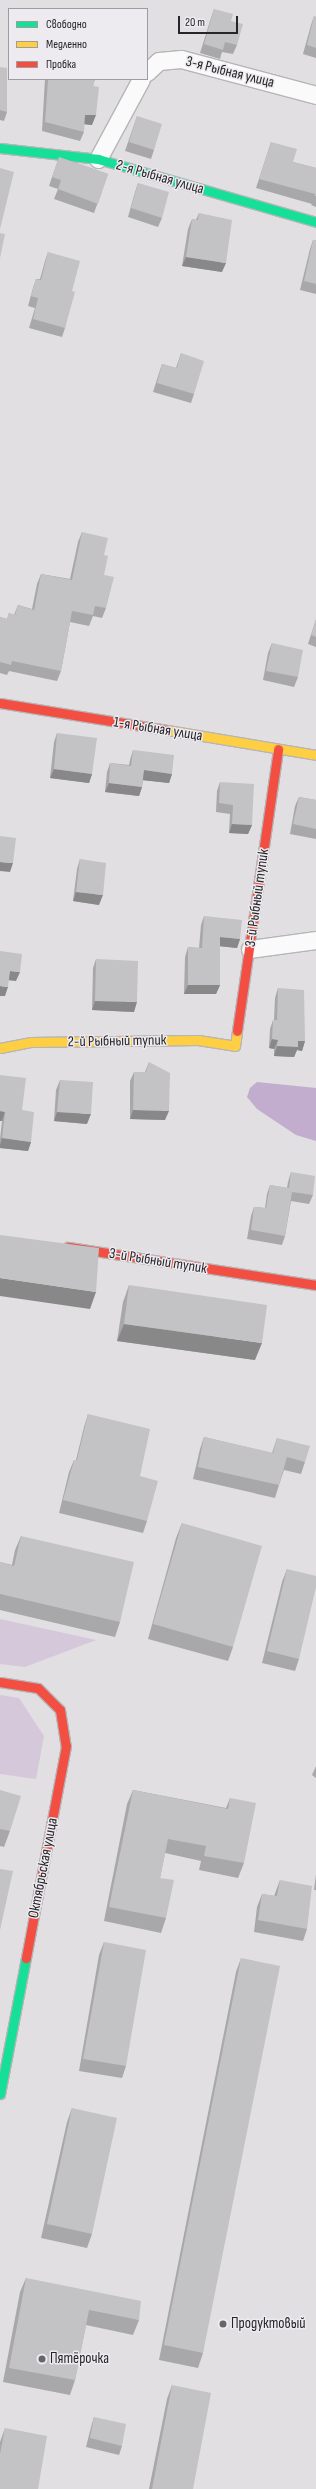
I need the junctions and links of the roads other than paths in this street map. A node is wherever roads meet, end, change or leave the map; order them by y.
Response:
1 (148, 71) edge
2 (140, 80) edge
3 (316, 95) edge
4 (0, 148) edge
5 (98, 159) junction
6 (316, 222) edge
7 (0, 703) edge
8 (278, 749) junction
9 (316, 755) edge
10 (316, 940) edge
11 (250, 949) junction
12 (235, 1046) joint
13 (0, 1048) edge
14 (61, 1246) edge
15 (316, 1285) edge
16 (0, 1682) edge
17 (0, 2094) edge

1 - 3 street, 3-я Рыбная улица
2 - 5 street
4 - 5 street, 2-я Рыбная улица
5 - 6 street, 2-я Рыбная улица
7 - 8 street, 1-я Рыбная улица
8 - 9 street, 1-я Рыбная улица
8 - 11 street, 3-й Рыбный тупик
10 - 11 street
11 - 12 street, 3-й Рыбный тупик
12 - 13 street, 2-й Рыбный тупик
14 - 15 street, 3-й Рыбный тупик
16 - 17 street, Октябрьская улица

